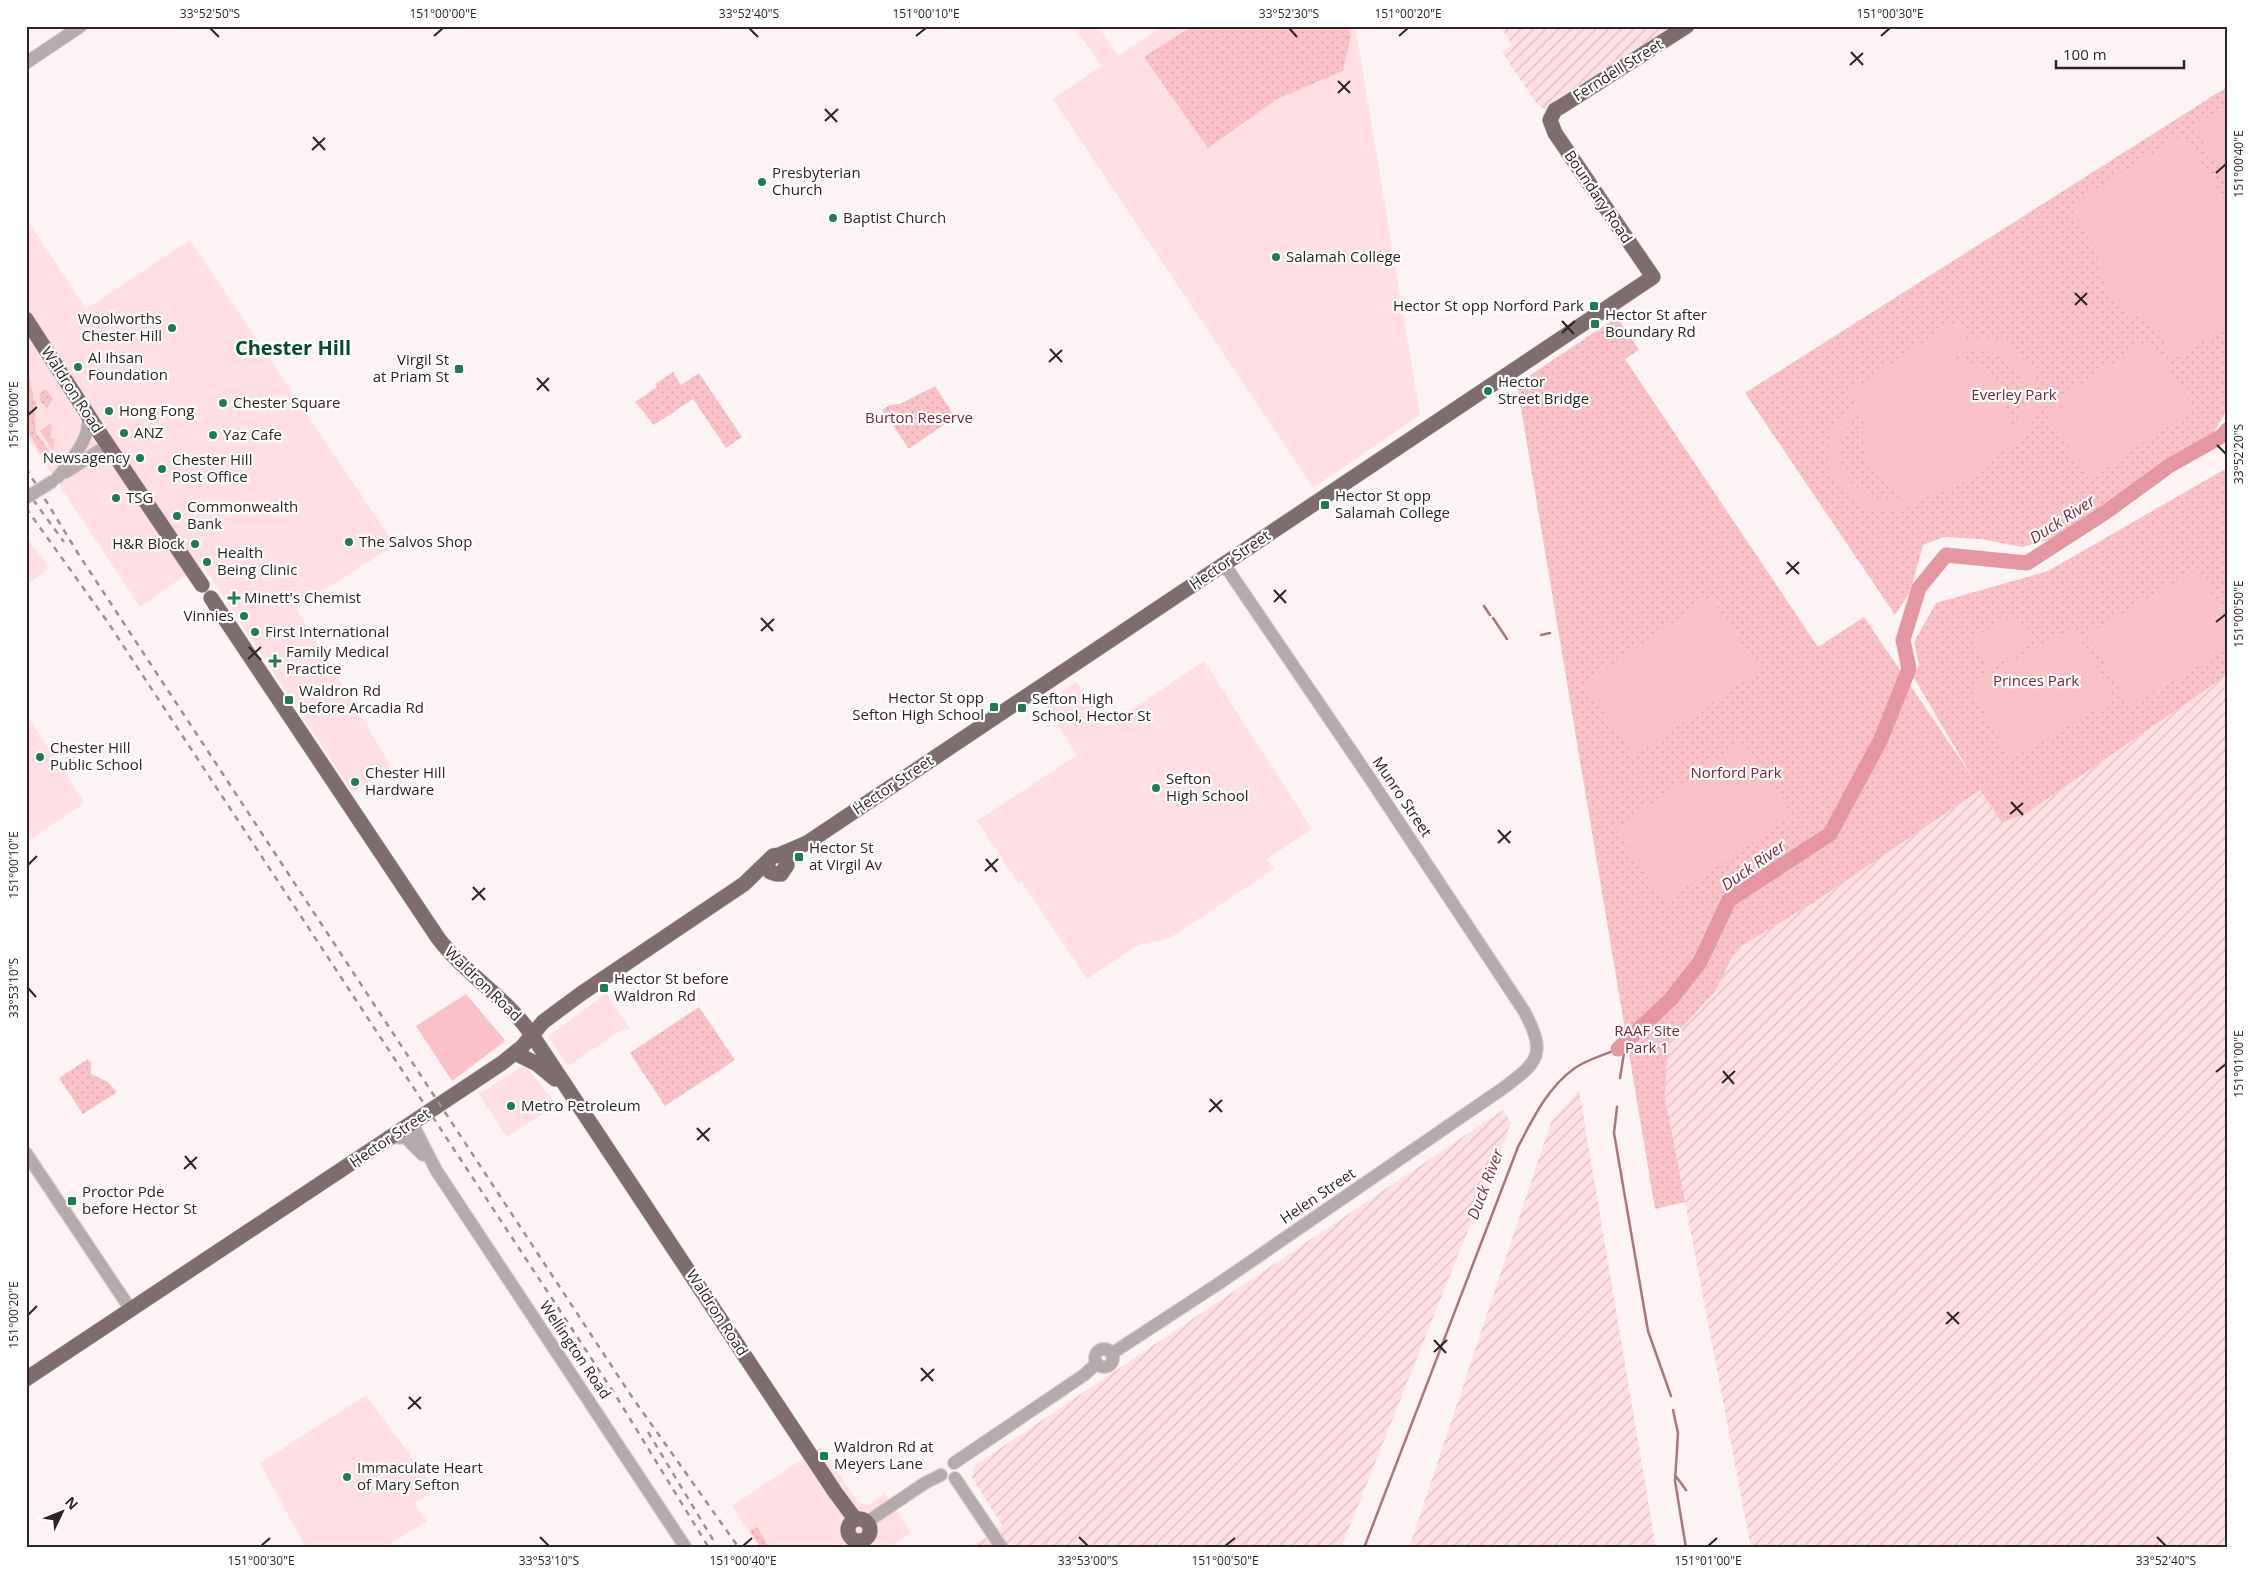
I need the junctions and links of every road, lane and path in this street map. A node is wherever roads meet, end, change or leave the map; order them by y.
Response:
1 (81, 26) edge
2 (1687, 26) edge
3 (26, 63) edge
4 (1552, 115) joint
5 (1652, 276) joint
6 (26, 319) edge
7 (88, 414) junction
8 (108, 445) junction
9 (55, 479) junction
10 (26, 498) edge
11 (1224, 564) junction
12 (532, 1035) junction
13 (515, 1053) junction
14 (1535, 1055) joint
15 (572, 1095) junction
16 (412, 1123) junction
17 (390, 1137) junction
18 (26, 1154) edge
19 (436, 1170) junction
20 (131, 1310) junction
21 (26, 1379) edge
22 (956, 1469) junction
23 (861, 1521) junction
24 (860, 1544) edge
25 (686, 1548) edge
26 (1002, 1548) edge

1 - 3 street
2 - 4 main road, Ferndell Street
4 - 5 main road, Boundary Road
5 - 11 main road, Hector Street
6 - 7 main road, Waldron Road
7 - 8 main road, Waldron Road
7 - 9 street
8 - 9 street
8 - 12 main road, Waldron Road
9 - 10 street, bridge
11 - 12 main road, Hector Street
11 - 14 street, Munro Street
12 - 13 main road, Hector Street
12 - 15 main road, Waldron Road
13 - 15 main road
13 - 16 main road, Hector Street
14 - 22 street, Helen Street
15 - 23 main road, Waldron Road
16 - 17 main road, Hector Street
16 - 19 street, Wellington Road
17 - 19 street, Wellington Road
17 - 20 main road, Hector Street
18 - 20 street
19 - 25 street, Wellington Road
20 - 21 main road, Hector Street
22 - 23 street
22 - 26 street
23 - 24 main road

